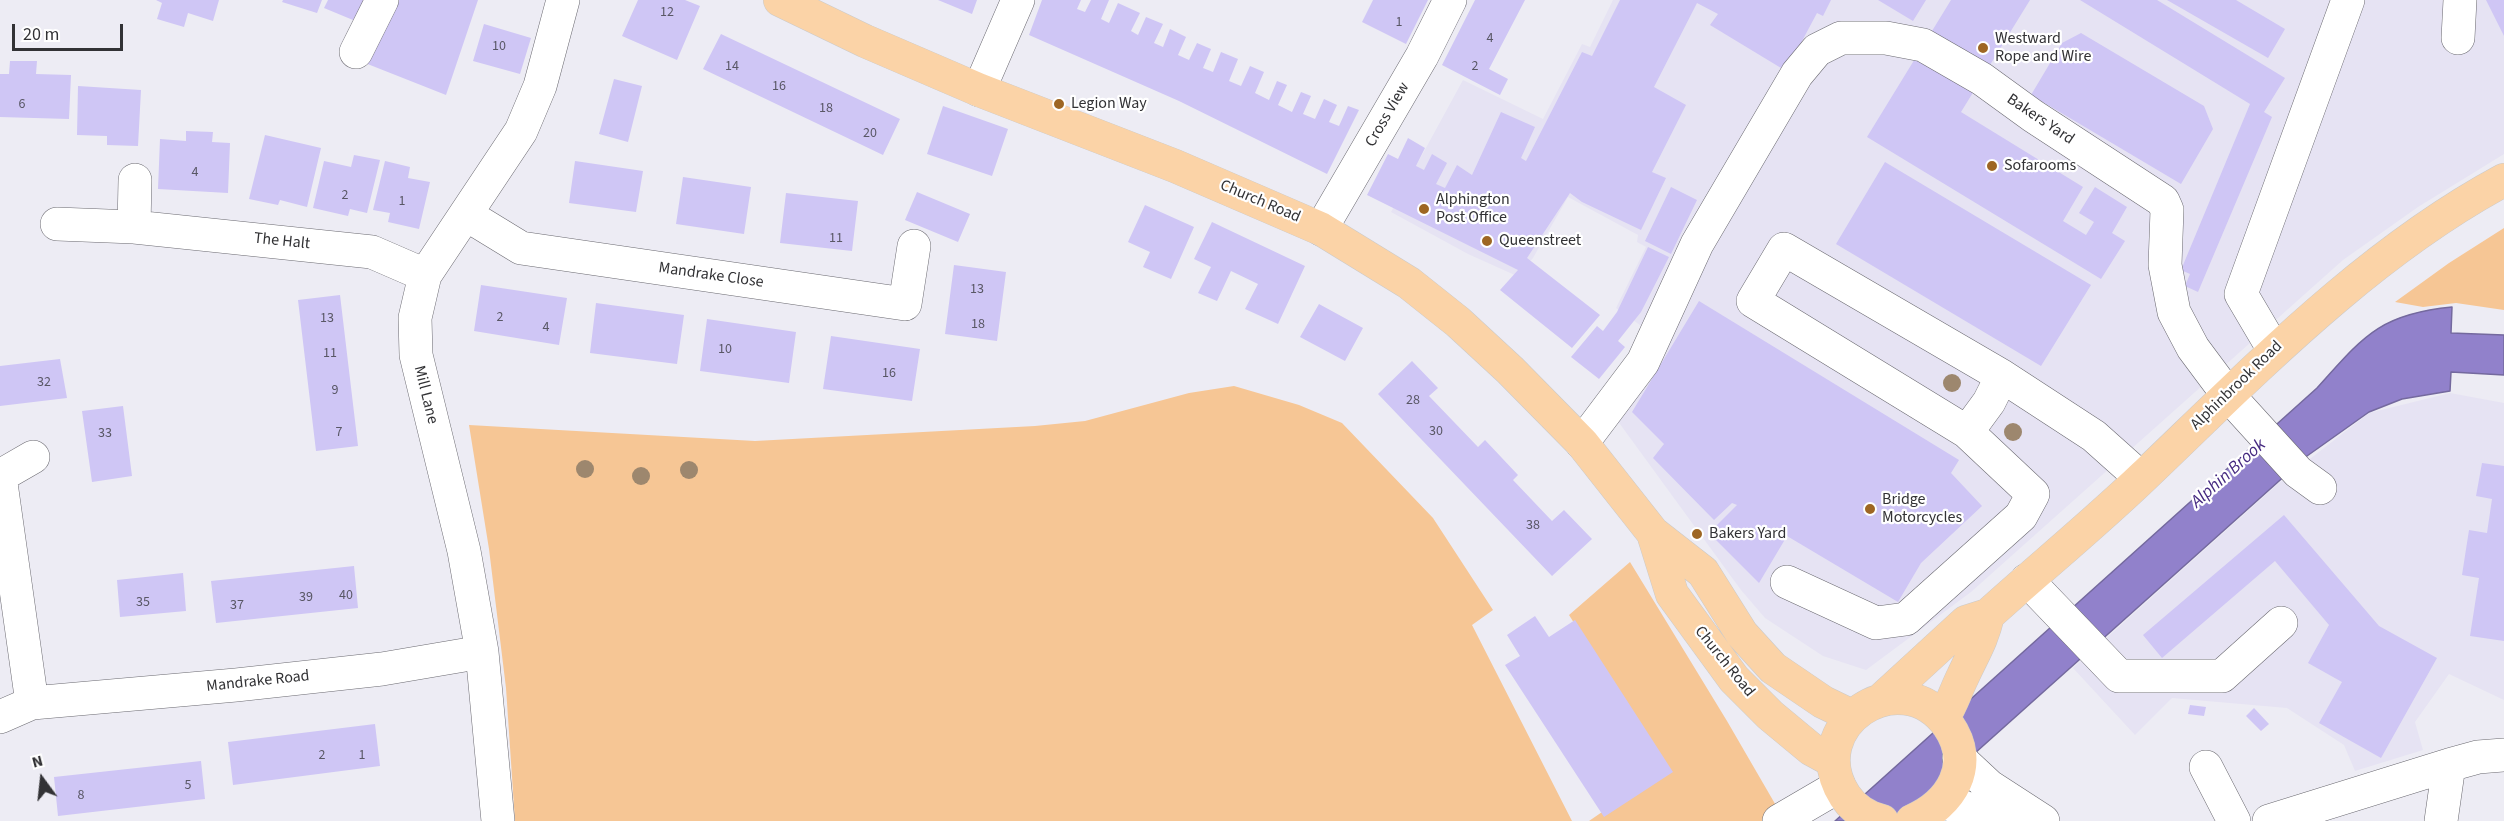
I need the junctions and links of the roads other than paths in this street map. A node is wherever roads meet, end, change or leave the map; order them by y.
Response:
1 (382, 0) edge
2 (563, 0) edge
3 (780, 0) edge
4 (1018, 0) edge
5 (1450, 0) edge
6 (2348, 0) edge
7 (2460, 0) edge
8 (2458, 38) dead end
9 (356, 52) dead end
10 (979, 90) junction
11 (135, 180) dead end
12 (2504, 180) edge
13 (467, 214) junction
14 (57, 224) dead end
15 (134, 227) junction
16 (1321, 229) junction
17 (914, 246) dead end
18 (425, 275) junction
19 (2274, 350) junction
20 (2002, 376) junction
21 (2228, 395) junction
22 (1967, 432) junction
23 (1582, 443) junction
24 (33, 458) dead end
25 (2141, 478) junction
26 (2309, 480) dead end
27 (1653, 533) junction
28 (2027, 580) junction
29 (1787, 582) dead end
30 (1988, 615) junction
31 (2281, 623) dead end
32 (482, 652) junction
33 (1881, 700) junction
34 (32, 703) junction
35 (1852, 716) junction
36 (0, 717) edge
37 (1942, 718) junction
38 (2504, 755) edge
39 (1959, 758) junction
40 (2449, 765) junction
41 (2206, 767) dead end
42 (1853, 799) edge
43 (2354, 807) edge
44 (1923, 816) edge
45 (498, 821) edge
46 (1779, 821) edge
47 (2026, 821) edge
48 (2043, 821) edge
49 (2234, 821) edge
50 (2269, 821) edge
51 (2441, 821) edge

1 - 9 street
2 - 13 street, Mill Lane
3 - 10 main road, Church Road
4 - 10 street
5 - 16 street, Cross View
6 - 19 street
7 - 8 street
10 - 16 main road, Church Road
11 - 15 street
12 - 19 main road, Alphinbrook Road
13 - 17 street, Mandrake Close
13 - 18 street, Mill Lane
14 - 15 street, The Halt
15 - 18 street, The Halt
16 - 23 main road, Church Road
18 - 32 street, Mill Lane
19 - 21 main road, Alphinbrook Road
20 - 22 street
20 - 22 street
20 - 25 street
21 - 23 street, Bakers Yard
21 - 25 main road, Alphinbrook Road
21 - 26 street
22 - 29 street
23 - 27 main road, Church Road
24 - 34 street
25 - 28 main road, Alphinbrook Road
27 - 35 main road, Church Road
27 - 42 main road, Church Road
28 - 30 main road, Alphinbrook Road
28 - 31 street
30 - 33 main road, Alphinbrook Road
30 - 37 main road
32 - 34 street, Mandrake Road
32 - 45 street, Mill Lane
33 - 35 main road
33 - 37 main road
34 - 36 street, Mandrake Road
35 - 42 main road
37 - 39 main road
38 - 40 street
39 - 44 main road
39 - 48 street
40 - 43 street
40 - 51 street
41 - 49 street
42 - 46 street
43 - 50 street
44 - 47 street

